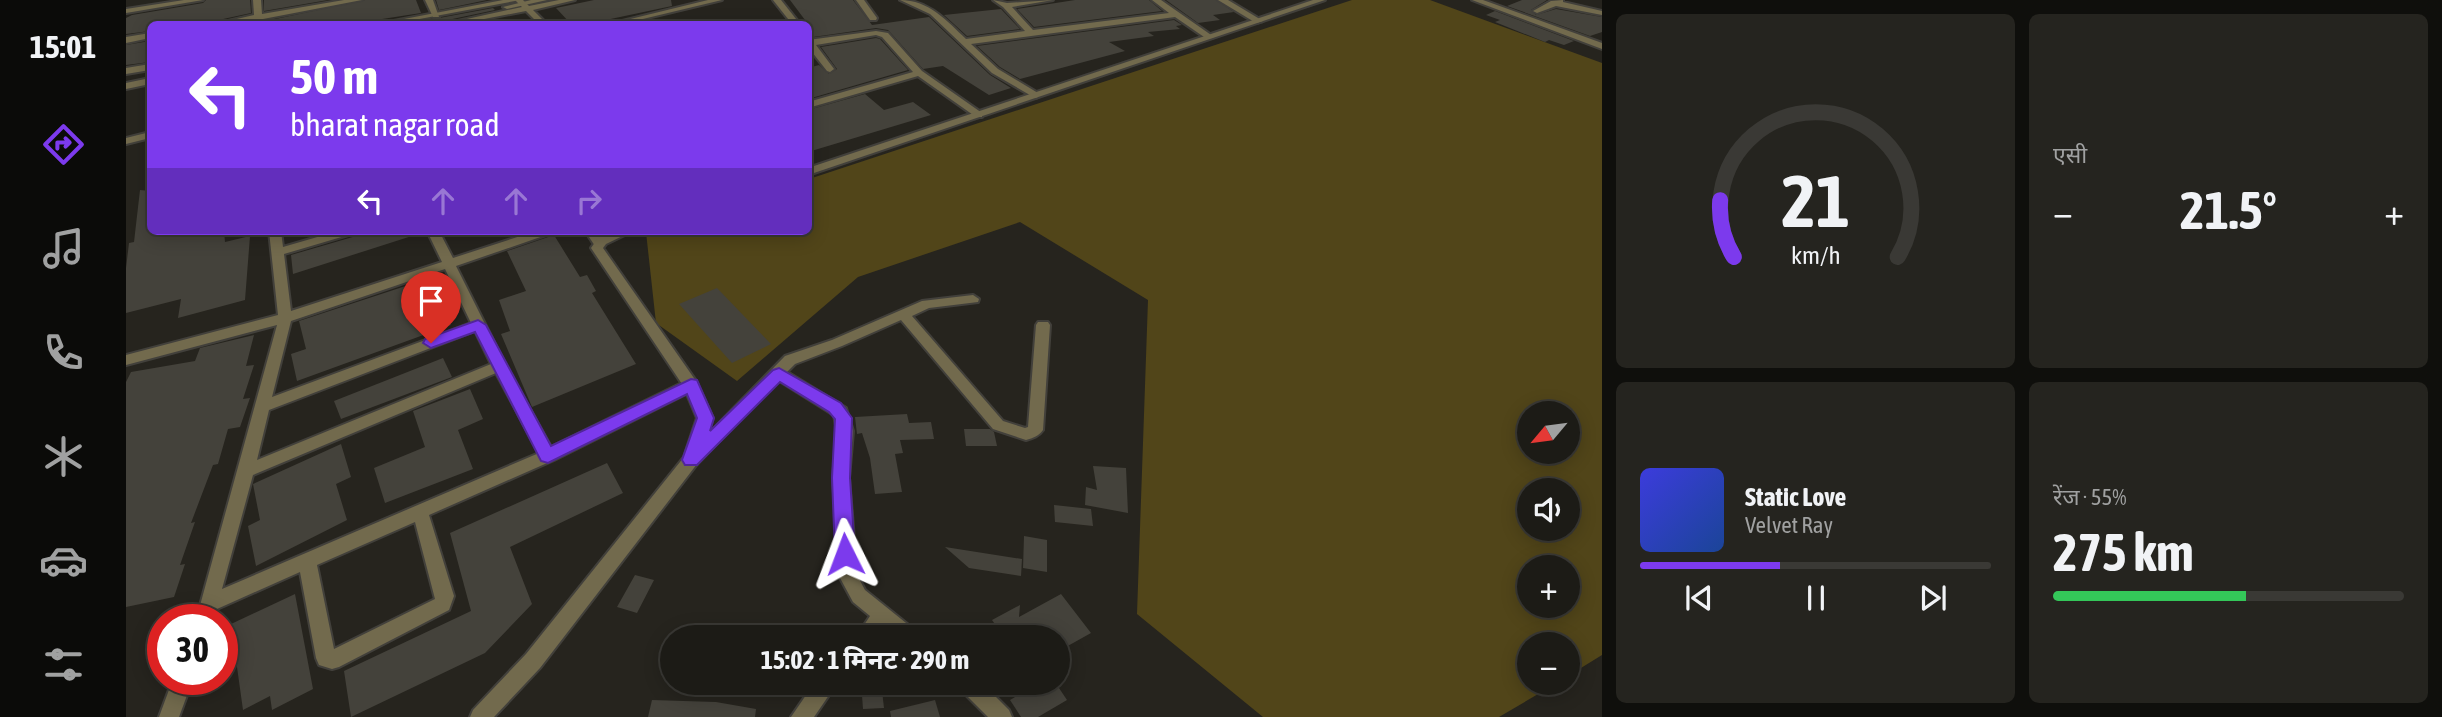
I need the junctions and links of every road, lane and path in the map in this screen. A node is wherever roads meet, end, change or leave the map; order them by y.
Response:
1 (135, 0) edge
2 (199, 0) edge
3 (257, 0) edge
4 (358, 0) edge
5 (429, 0) edge
6 (543, 0) edge
7 (571, 0) edge
8 (718, 0) edge
9 (777, 0) edge
10 (860, 0) edge
11 (904, 0) edge
12 (927, 0) edge
13 (997, 0) edge
14 (1049, 0) edge
15 (1156, 0) edge
16 (1237, 0) edge
17 (1321, 0) edge
18 (1035, 1) edge
19 (1481, 1) edge
20 (1225, 2) edge
21 (1557, 2) edge
22 (521, 3) edge
23 (917, 4) junction
24 (1006, 5) junction
25 (126, 9) edge
26 (1537, 11) dead end
27 (1602, 13) edge
28 (1177, 14) junction
29 (873, 18) dead end
30 (258, 21) edge
31 (442, 21) edge
32 (539, 21) edge
33 (640, 21) edge
34 (794, 21) edge
35 (1259, 21) junction
36 (1030, 32) junction
37 (147, 36) edge
38 (1210, 37) junction
39 (126, 40) edge
40 (964, 42) junction
41 (812, 43) edge
42 (1602, 46) edge
43 (812, 47) edge
44 (820, 57) junction
45 (812, 59) edge
46 (147, 68) edge
47 (830, 69) dead end
48 (147, 73) edge
49 (919, 73) junction
50 (127, 78) edge
51 (147, 81) edge
52 (1035, 95) junction
53 (812, 105) edge
54 (979, 115) junction
55 (147, 136) edge
56 (126, 141) edge
57 (812, 171) edge
58 (276, 235) edge
59 (337, 235) edge
60 (435, 235) edge
61 (536, 235) edge
62 (595, 237) edge
63 (278, 252) junction
64 (450, 263) junction
65 (973, 299) dead end
66 (904, 315) junction
67 (285, 318) junction
68 (478, 325) junction
69 (1043, 325) dead end
70 (126, 360) edge
71 (499, 366) junction
72 (779, 374) junction
73 (691, 385) junction
74 (263, 406) junction
75 (548, 456) junction
76 (691, 460) junction
77 (246, 471) junction
78 (420, 512) junction
79 (307, 561) junction
80 (211, 603) joint
81 (882, 615) junction
82 (874, 625) edge
83 (894, 625) edge
84 (177, 695) edge
85 (818, 695) edge
86 (980, 695) edge
87 (169, 717) edge
88 (480, 717) edge
89 (801, 717) edge
90 (1002, 717) edge

1 - 25 street
2 - 25 street
3 - 30 street
4 - 30 street
5 - 31 street
6 - 22 street
7 - 22 street
8 - 33 street
9 - 34 street
10 - 29 street
11 - 23 street
12 - 23 street
13 - 24 street
14 - 18 street
15 - 28 street
16 - 20 street
17 - 35 street
18 - 24 street
19 - 42 street
20 - 35 street
21 - 26 street
21 - 27 street
22 - 31 street
22 - 32 street
23 - 40 street
24 - 36 street
28 - 36 street
28 - 38 street
35 - 38 street
36 - 40 street
37 - 39 street
38 - 52 street
40 - 52 street
41 - 49 street
43 - 44 street
44 - 45 street
44 - 47 street
46 - 50 street
48 - 50 street
49 - 53 street
49 - 54 street
50 - 51 street
52 - 54 street
54 - 57 street
55 - 56 street
58 - 63 street
59 - 63 street
60 - 64 street
61 - 64 street
62 - 73 street
63 - 67 street
64 - 67 street
64 - 68 street
65 - 66 street
66 - 69 street
66 - 72 street
67 - 70 street
67 - 74 street
68 - 71 street
68 - 74 street
71 - 75 street
71 - 77 street
72 - 76 street
72 - 81 street
73 - 75 street
73 - 76 street
74 - 77 street
75 - 78 street
76 - 88 street
77 - 80 street
78 - 79 street
78 - 79 street
79 - 80 street
81 - 82 street
81 - 83 street
84 - 87 street
85 - 89 street
86 - 90 street

